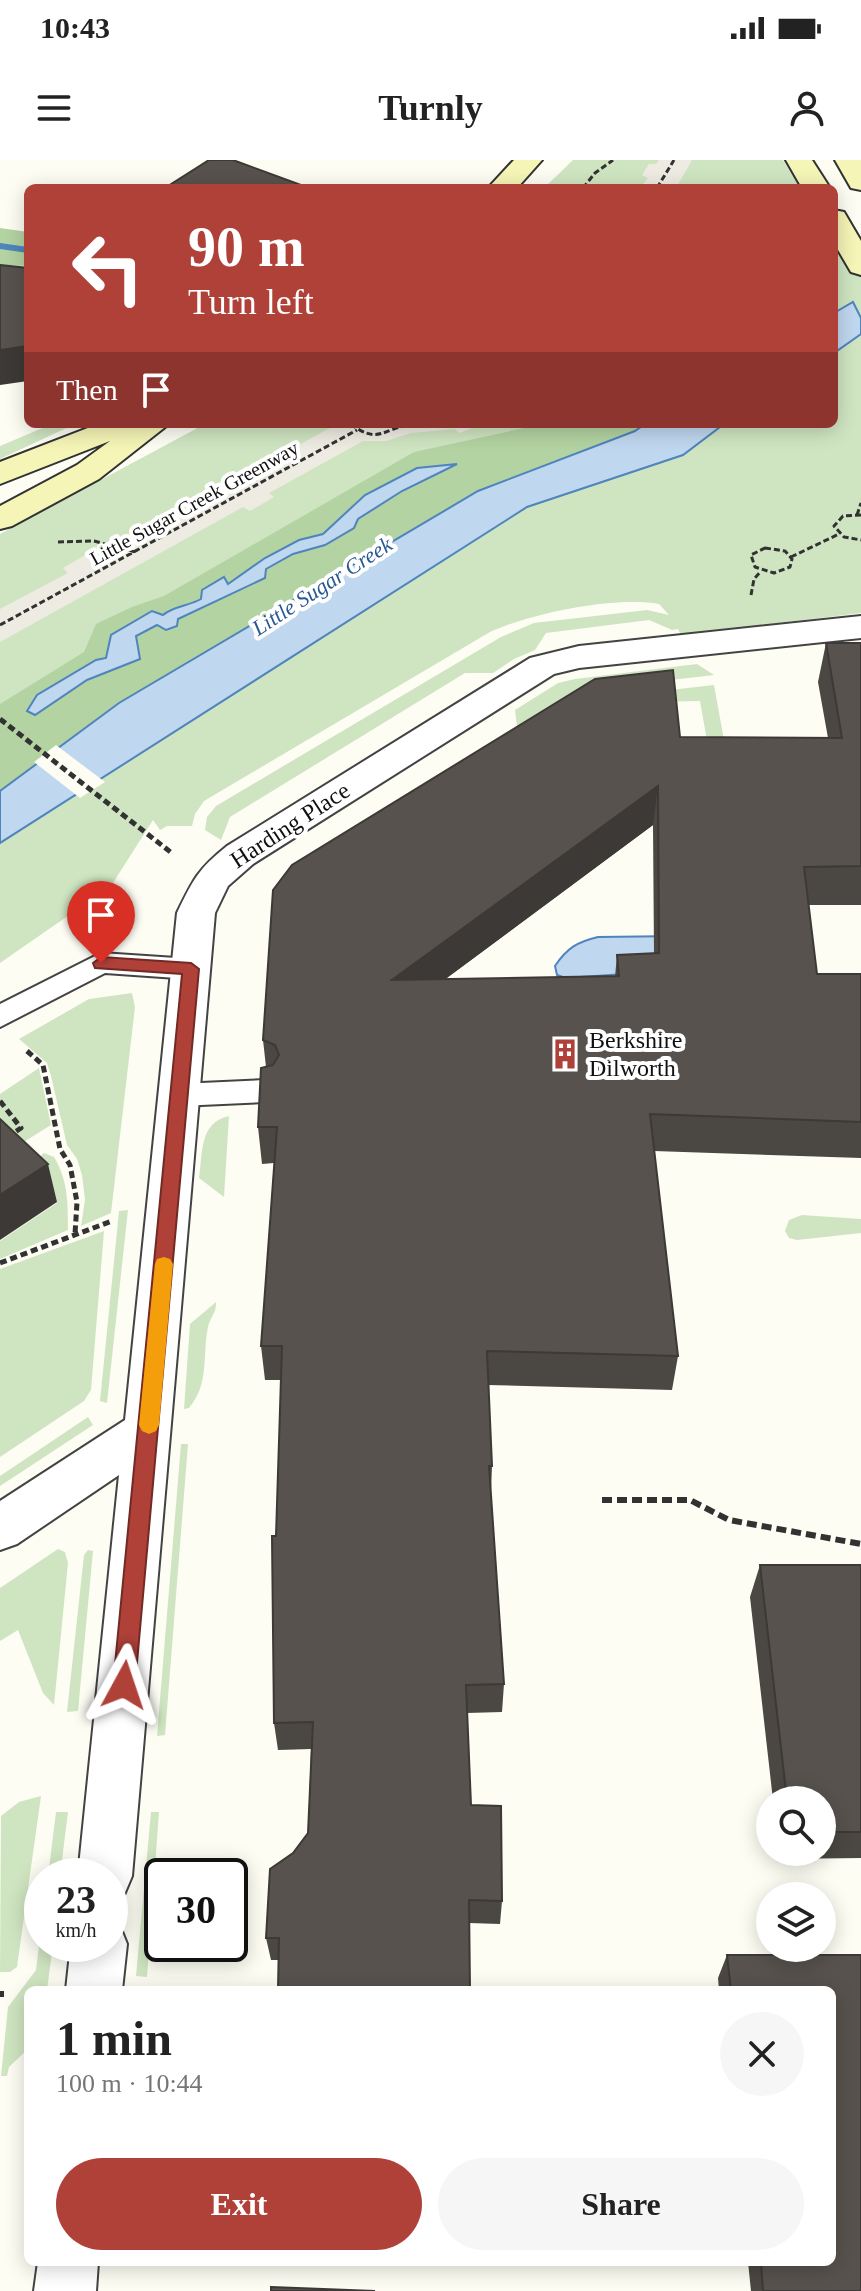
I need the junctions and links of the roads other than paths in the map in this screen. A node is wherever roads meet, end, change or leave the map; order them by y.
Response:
1 (529, 160) edge
2 (799, 160) edge
3 (848, 160) edge
4 (861, 182) edge
5 (506, 184) edge
6 (814, 184) edge
7 (838, 225) edge
8 (858, 260) edge
9 (116, 428) edge
10 (148, 428) edge
11 (0, 474) edge
12 (0, 519) edge
13 (861, 627) edge
14 (191, 969) junction
15 (0, 1017) edge
16 (266, 1091) edge
17 (179, 1095) junction
18 (148, 1430) junction
19 (0, 1528) edge
20 (107, 1858) edge
21 (97, 1962) edge
22 (94, 1986) edge
23 (68, 2266) edge
24 (65, 2291) edge

1 - 5 main road
2 - 6 main road
3 - 4 main road
7 - 8 main road
9 - 11 main road
10 - 12 main road
13 - 14 street, Harding Place
14 - 15 lane
14 - 17 street, Harding Place
16 - 17 lane
17 - 18 street, Harding Place
18 - 19 street
18 - 20 street, Harding Place
21 - 22 street
23 - 24 street

